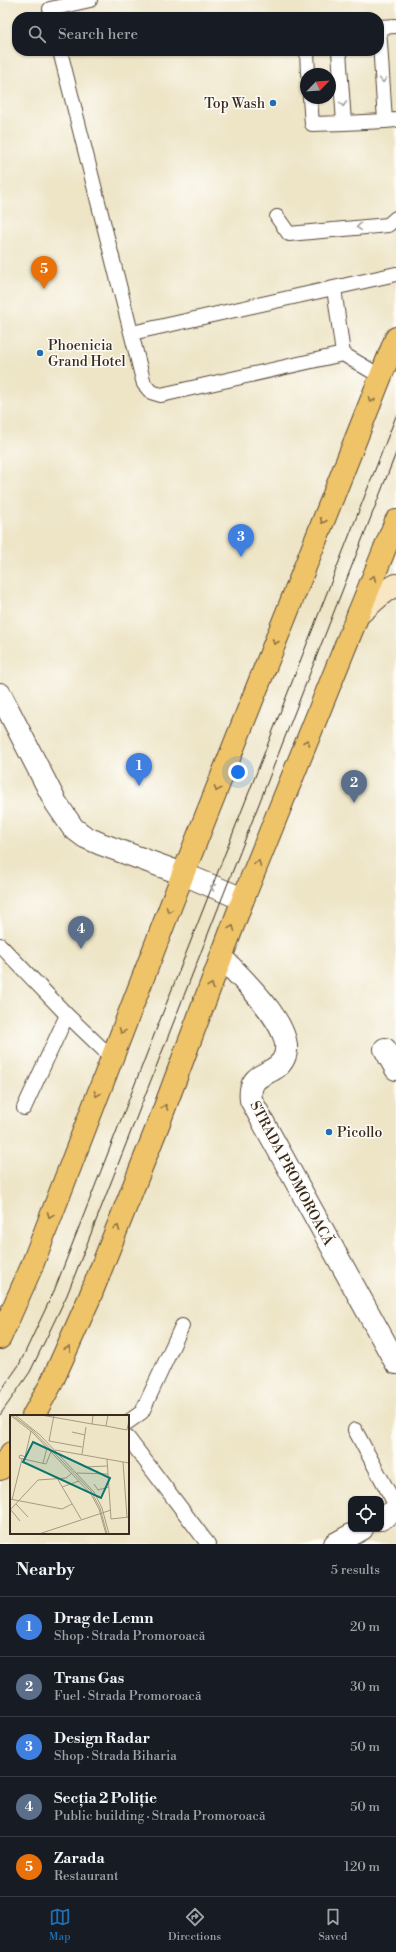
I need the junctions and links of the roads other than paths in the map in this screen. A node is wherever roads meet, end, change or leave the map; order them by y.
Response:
1 (90, 0) edge
2 (50, 9) edge
3 (396, 26) edge
4 (384, 27) edge
5 (61, 56) edge
6 (307, 56) edge
7 (339, 56) edge
8 (383, 56) edge
9 (308, 68) edge
10 (310, 104) edge
11 (391, 121) edge
12 (344, 123) junction
13 (277, 217) dead end
14 (396, 218) edge
15 (396, 274) edge
16 (334, 288) junction
17 (132, 333) junction
18 (396, 338) edge
19 (343, 354) junction
20 (380, 376) junction
21 (396, 521) edge
22 (396, 585) edge
23 (358, 615) junction
24 (0, 694) edge
25 (183, 874) junction
26 (243, 899) junction
27 (0, 944) edge
28 (221, 957) junction
29 (67, 1015) junction
30 (385, 1049) dead end
31 (112, 1057) junction
32 (396, 1069) edge
33 (24, 1108) dead end
34 (182, 1326) dead end
35 (0, 1338) edge
36 (396, 1363) edge
37 (34, 1415) edge
38 (129, 1421) edge
39 (355, 1430) dead end
40 (129, 1439) edge
41 (10, 1455) edge
42 (0, 1470) edge
43 (396, 1506) edge
44 (396, 1510) edge
45 (384, 1517) edge
46 (357, 1532) edge
47 (208, 1544) edge
48 (335, 1544) edge

1 - 2 lane
3 - 4 lane
5 - 17 lane
6 - 9 lane
7 -> 12 lane
8 -> 11 lane
10 - 12 lane
11 - 12 lane
14 -> 13 lane
15 - 16 lane
16 - 17 lane
16 - 19 lane
17 - 19 lane
18 - 20 main road
19 - 20 lane
20 -> 25 main road
23 -> 21 main road
22 - 23 street
26 -> 23 main road
24 - 25 street
26 -> 25 street
25 -> 31 main road
28 -> 26 main road
27 - 29 lane
28 - 36 street, STRADA PROMOROACĂ
37 -> 28 main road
29 - 31 lane
29 - 33 lane
30 - 32 street
31 -> 35 main road
34 - 38 lane
39 - 43 lane
40 - 47 lane
41 - 42 main road
44 - 45 street
46 - 48 street

